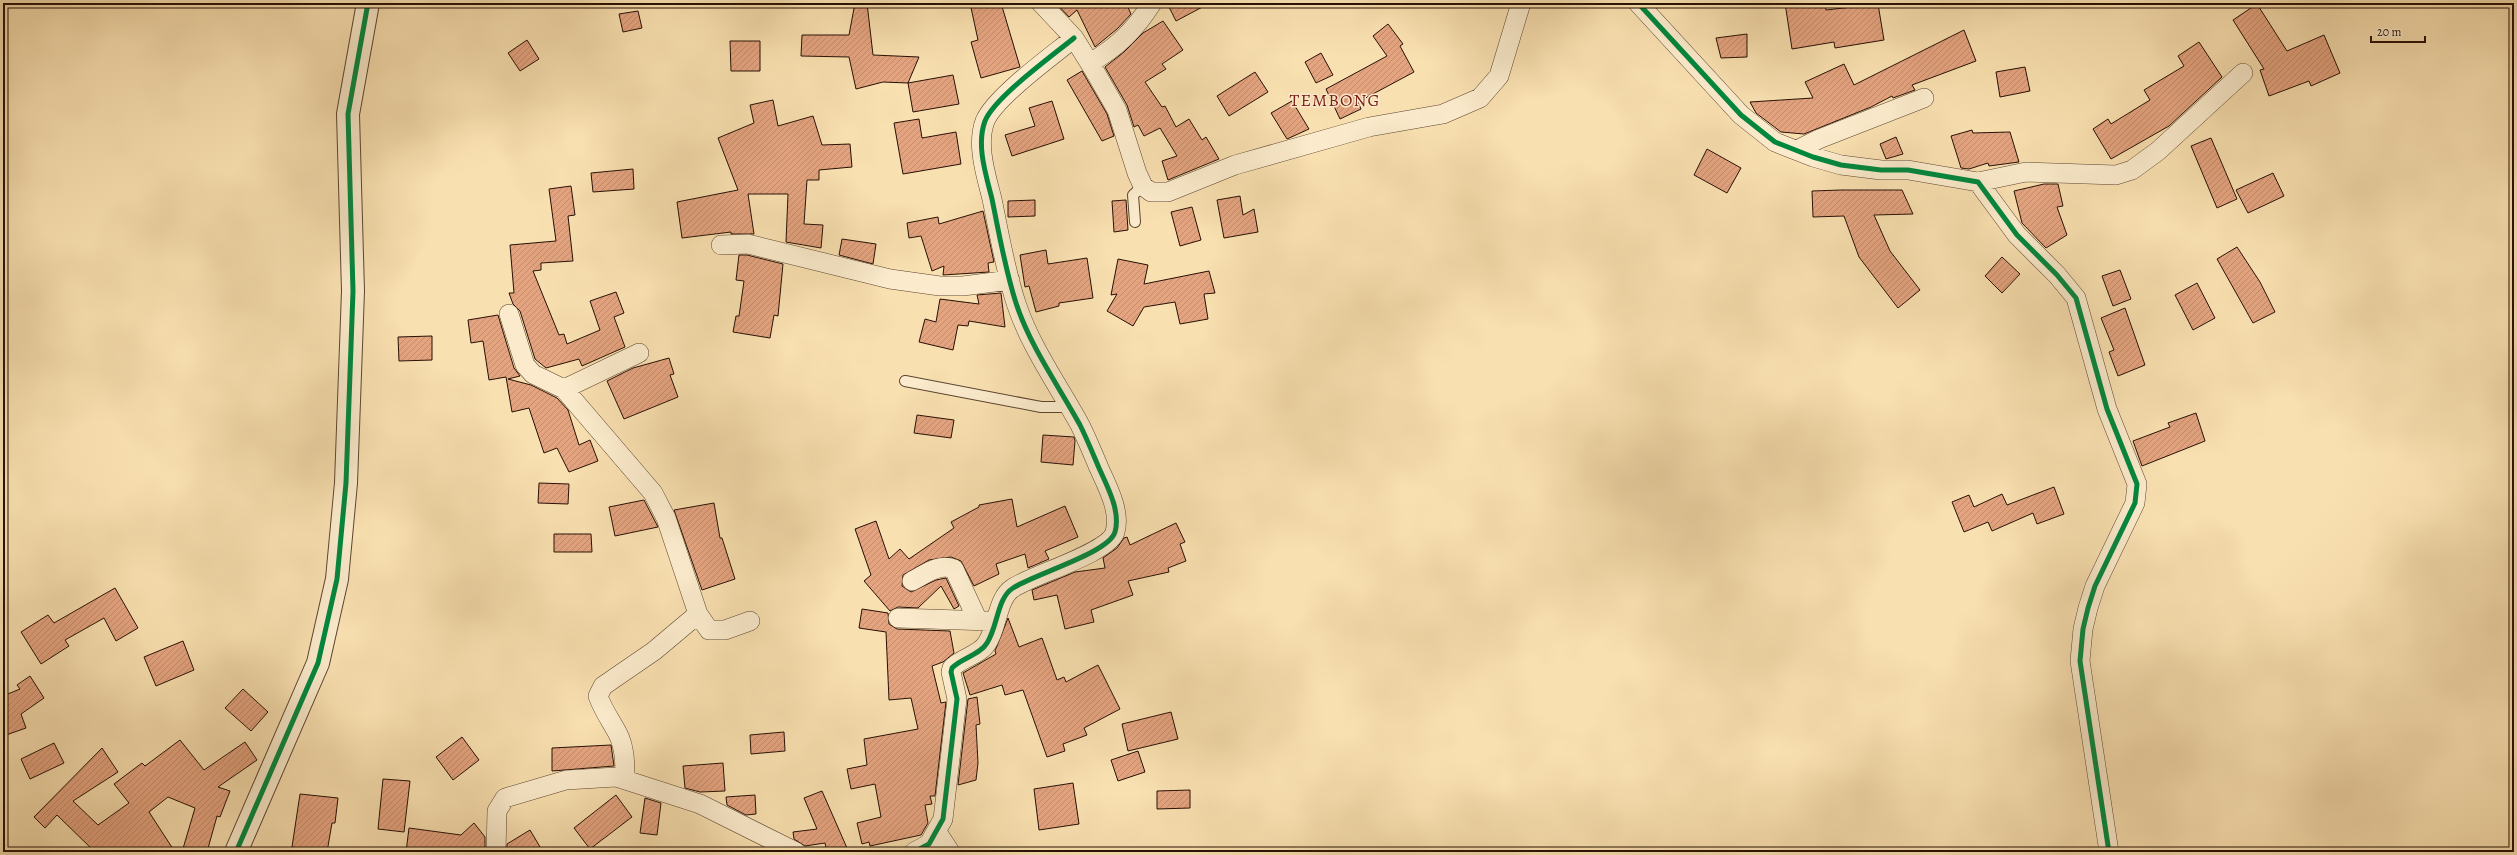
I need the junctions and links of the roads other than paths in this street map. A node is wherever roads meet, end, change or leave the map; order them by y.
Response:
1 (368, 3) edge
2 (1040, 3) edge
3 (1152, 3) edge
4 (1521, 3) edge
5 (1638, 3) edge
6 (1074, 38) junction
7 (1090, 63) junction
8 (2244, 73) dead end
9 (1924, 98) dead end
10 (1797, 150) junction
11 (1978, 182) junction
12 (1143, 186) junction
13 (1135, 222) dead end
14 (721, 244) dead end
15 (1010, 280) junction
16 (509, 314) dead end
17 (639, 353) dead end
18 (905, 381) dead end
19 (564, 389) junction
20 (1069, 407) junction
21 (912, 582) dead end
22 (698, 614) junction
23 (898, 618) dead end
24 (978, 620) junction
25 (997, 621) junction
26 (750, 622) dead end
27 (625, 780) junction
28 (938, 832) junction
29 (236, 852) edge
30 (496, 852) edge
31 (796, 852) edge
32 (914, 852) edge
33 (950, 852) edge
34 (2109, 852) edge

1 - 29 street
2 - 6 street
3 - 7 street
4 - 12 street
5 - 10 street
6 - 7 street
6 - 15 street
7 - 12 street
8 - 11 street
9 - 10 street
10 - 11 street
11 - 34 street
12 - 13 lane
14 - 15 street
15 - 20 street
16 - 19 street
17 - 19 street
18 - 20 lane
19 - 22 street
20 - 25 street
21 - 24 street
22 - 26 street
22 - 27 street
23 - 24 street
24 - 25 street
25 - 28 street
27 - 30 street
27 - 31 street
28 - 32 street
28 - 33 street

